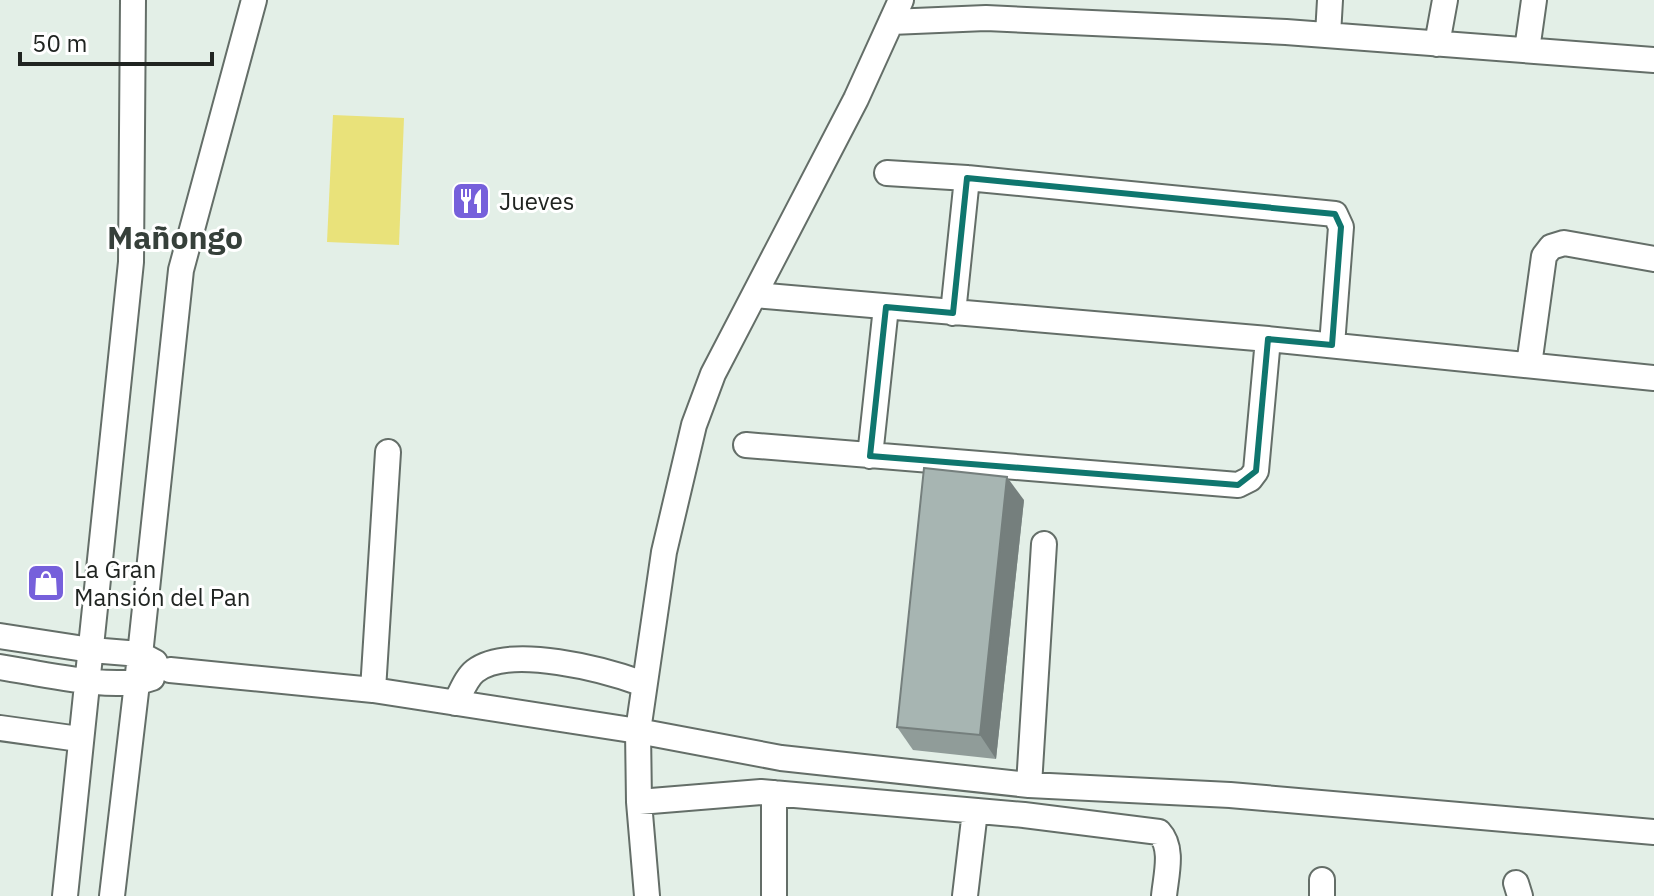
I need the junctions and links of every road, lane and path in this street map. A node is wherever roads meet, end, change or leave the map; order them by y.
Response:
1 (133, 0) edge
2 (254, 0) edge
3 (1330, 0) edge
4 (1445, 0) edge
5 (1534, 0) edge
6 (896, 11) edge
7 (1328, 35) junction
8 (1437, 44) junction
9 (1527, 50) junction
10 (1654, 60) edge
11 (887, 173) dead end
12 (967, 178) junction
13 (1654, 259) edge
14 (755, 295) junction
15 (886, 307) junction
16 (953, 313) junction
17 (1268, 339) junction
18 (1332, 345) junction
19 (1529, 365) junction
20 (1654, 378) edge
21 (746, 445) dead end
22 (388, 452) dead end
23 (870, 456) junction
24 (1044, 544) dead end
25 (0, 636) edge
26 (91, 650) junction
27 (140, 654) junction
28 (0, 667) edge
29 (170, 670) junction
30 (86, 680) junction
31 (137, 683) junction
32 (644, 684) junction
33 (373, 690) junction
34 (455, 703) junction
35 (0, 728) edge
36 (638, 731) junction
37 (79, 739) junction
38 (1029, 785) junction
39 (774, 793) junction
40 (639, 802) junction
41 (975, 811) junction
42 (1654, 832) edge
43 (65, 896) edge
44 (112, 896) edge
45 (647, 896) edge
46 (774, 896) edge
47 (965, 896) edge
48 (1164, 896) edge

1 - 26 street
2 - 27 street
3 - 7 street
4 - 8 street
5 - 9 street
6 - 7 street
6 - 14 street
7 - 8 street
8 - 9 street
9 - 10 street
11 - 12 street
12 - 16 street
12 - 18 street
13 - 19 street
14 - 15 street
14 - 32 street
15 - 16 street
15 - 23 street
16 - 17 street
17 - 18 street
17 - 23 street
18 - 19 street
19 - 20 street
21 - 23 street
22 - 33 street
24 - 38 street
25 - 26 street
26 - 27 street
26 - 30 street
27 - 29 street
27 - 31 street
28 - 30 street
29 - 31 street
29 - 33 street
30 - 31 street
30 - 37 street
31 - 44 street
32 - 34 street
32 - 36 street
33 - 34 street
34 - 36 street
35 - 37 street
36 - 38 street
36 - 40 street
37 - 43 street
38 - 42 street
39 - 40 street
39 - 41 street
39 - 46 street
40 - 45 street
41 - 47 street
41 - 48 street

